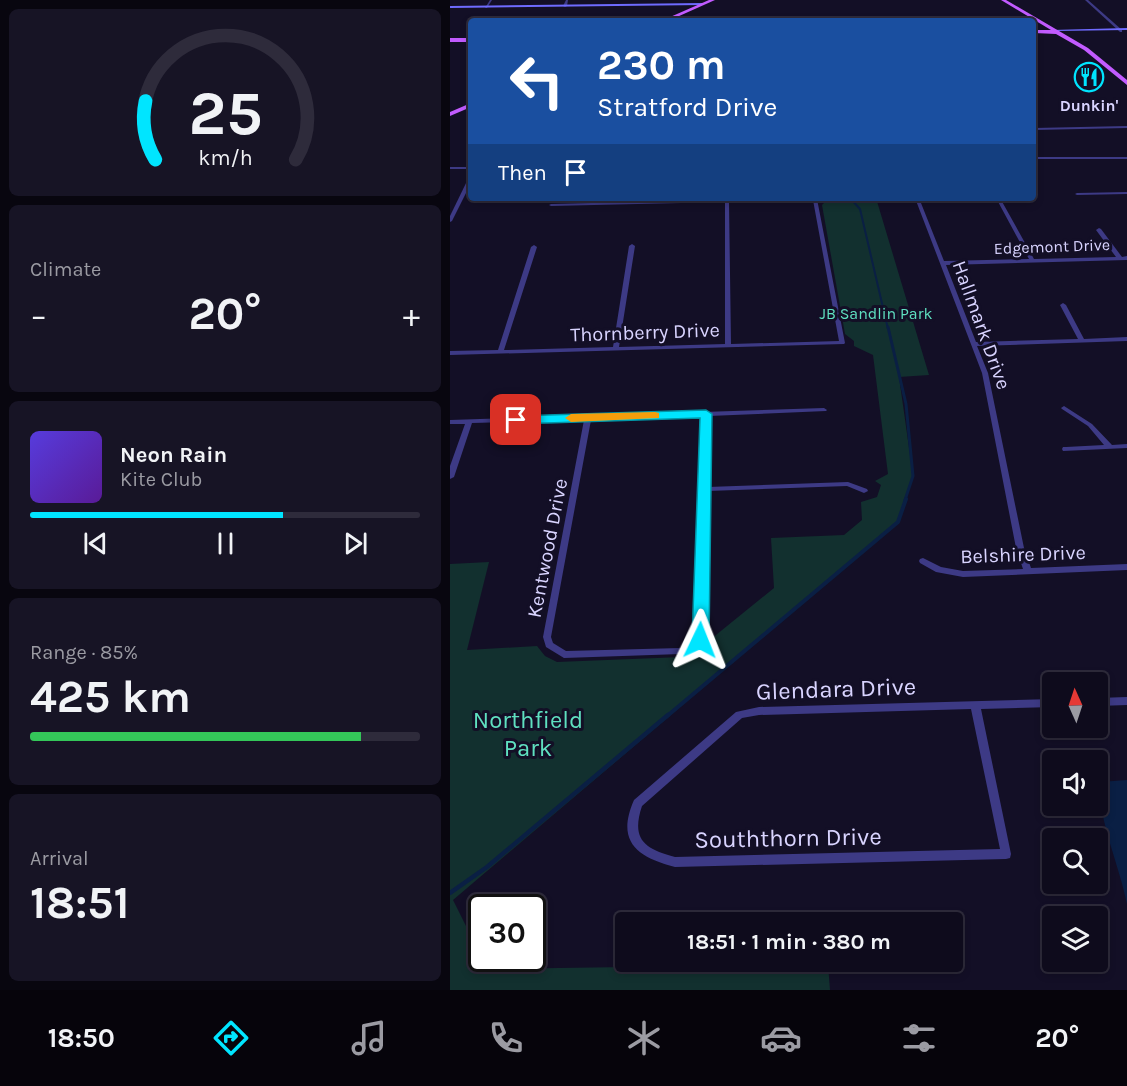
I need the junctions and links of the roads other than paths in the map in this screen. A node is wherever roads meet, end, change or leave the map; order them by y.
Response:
1 (491, 0) edge
2 (567, 0) edge
3 (713, 0) edge
4 (1003, 0) edge
5 (1086, 0) edge
6 (619, 2) edge
7 (703, 4) junction
8 (565, 6) junction
9 (450, 7) edge
10 (486, 7) junction
11 (670, 18) edge
12 (1034, 18) edge
13 (1036, 19) edge
14 (1123, 30) edge
15 (1036, 31) edge
16 (1056, 31) junction
17 (450, 38) edge
18 (468, 38) edge
19 (1127, 83) edge
20 (468, 106) edge
21 (450, 114) edge
22 (1127, 127) edge
23 (1036, 129) edge
24 (1036, 158) edge
25 (1127, 158) edge
26 (450, 166) edge
27 (468, 166) edge
28 (468, 183) edge
29 (1127, 193) edge
30 (1077, 194) dead end
31 (727, 201) joint
32 (815, 201) edge
33 (918, 201) edge
34 (1000, 201) edge
35 (551, 204) dead end
36 (453, 209) edge
37 (450, 221) edge
38 (1099, 230) dead end
39 (632, 246) dead end
40 (534, 248) dead end
41 (1120, 258) junction
42 (1127, 258) edge
43 (1032, 260) junction
44 (942, 263) junction
45 (1063, 305) dead end
46 (1127, 339) edge
47 (1082, 340) junction
48 (974, 344) junction
49 (728, 346) junction
50 (616, 349) junction
51 (500, 352) junction
52 (450, 353) edge
53 (1064, 408) dead end
54 (824, 410) dead end
55 (706, 414) junction
56 (588, 417) junction
57 (469, 421) junction
58 (450, 422) edge
59 (1127, 446) edge
60 (1110, 447) junction
61 (1066, 449) dead end
62 (450, 477) edge
63 (705, 489) junction
64 (864, 491) dead end
65 (923, 561) dead end
66 (1127, 567) edge
67 (1028, 571) junction
68 (1127, 701) edge
69 (1108, 702) edge
70 (1042, 703) edge
71 (975, 705) junction
72 (650, 792) joint

1 - 10 street
2 - 8 street
3 - 7 main road
4 - 12 main road
5 - 14 street
6 - 7 street
6 - 8 street
7 - 11 main road
8 - 10 street
9 - 10 street
13 - 16 main road
14 - 16 street
15 - 16 main road
16 - 19 main road
17 - 18 main road
20 - 21 main road
22 - 23 street
24 - 25 street
26 - 27 street
28 - 36 street
29 - 30 street
31 - 35 street
31 - 49 street
32 - 49 street, Thornberry Drive
33 - 44 street, Hallmark Drive
34 - 43 street
36 - 37 street
38 - 41 street
39 - 50 street
40 - 51 street
41 - 42 street, Edgemont Drive
41 - 43 street, Edgemont Drive
43 - 44 street, Edgemont Drive
44 - 48 street, Hallmark Drive
45 - 47 street
46 - 47 street
47 - 48 street
48 - 67 street, Hallmark Drive
49 - 50 street, Thornberry Drive
50 - 51 street, Thornberry Drive
51 - 52 street, Thornberry Drive
53 - 60 street
54 - 55 street
55 - 56 street
55 - 63 street
56 - 57 street
56 - 63 street, Kentwood Drive
57 - 58 street
57 - 62 street
59 - 60 street
60 - 61 street
63 - 64 street
65 - 67 street, Belshire Drive
66 - 67 street, Belshire Drive
68 - 69 street
70 - 71 street, Glendara Drive
71 - 72 street, Glendara Drive
71 - 72 street, Souththorn Drive

